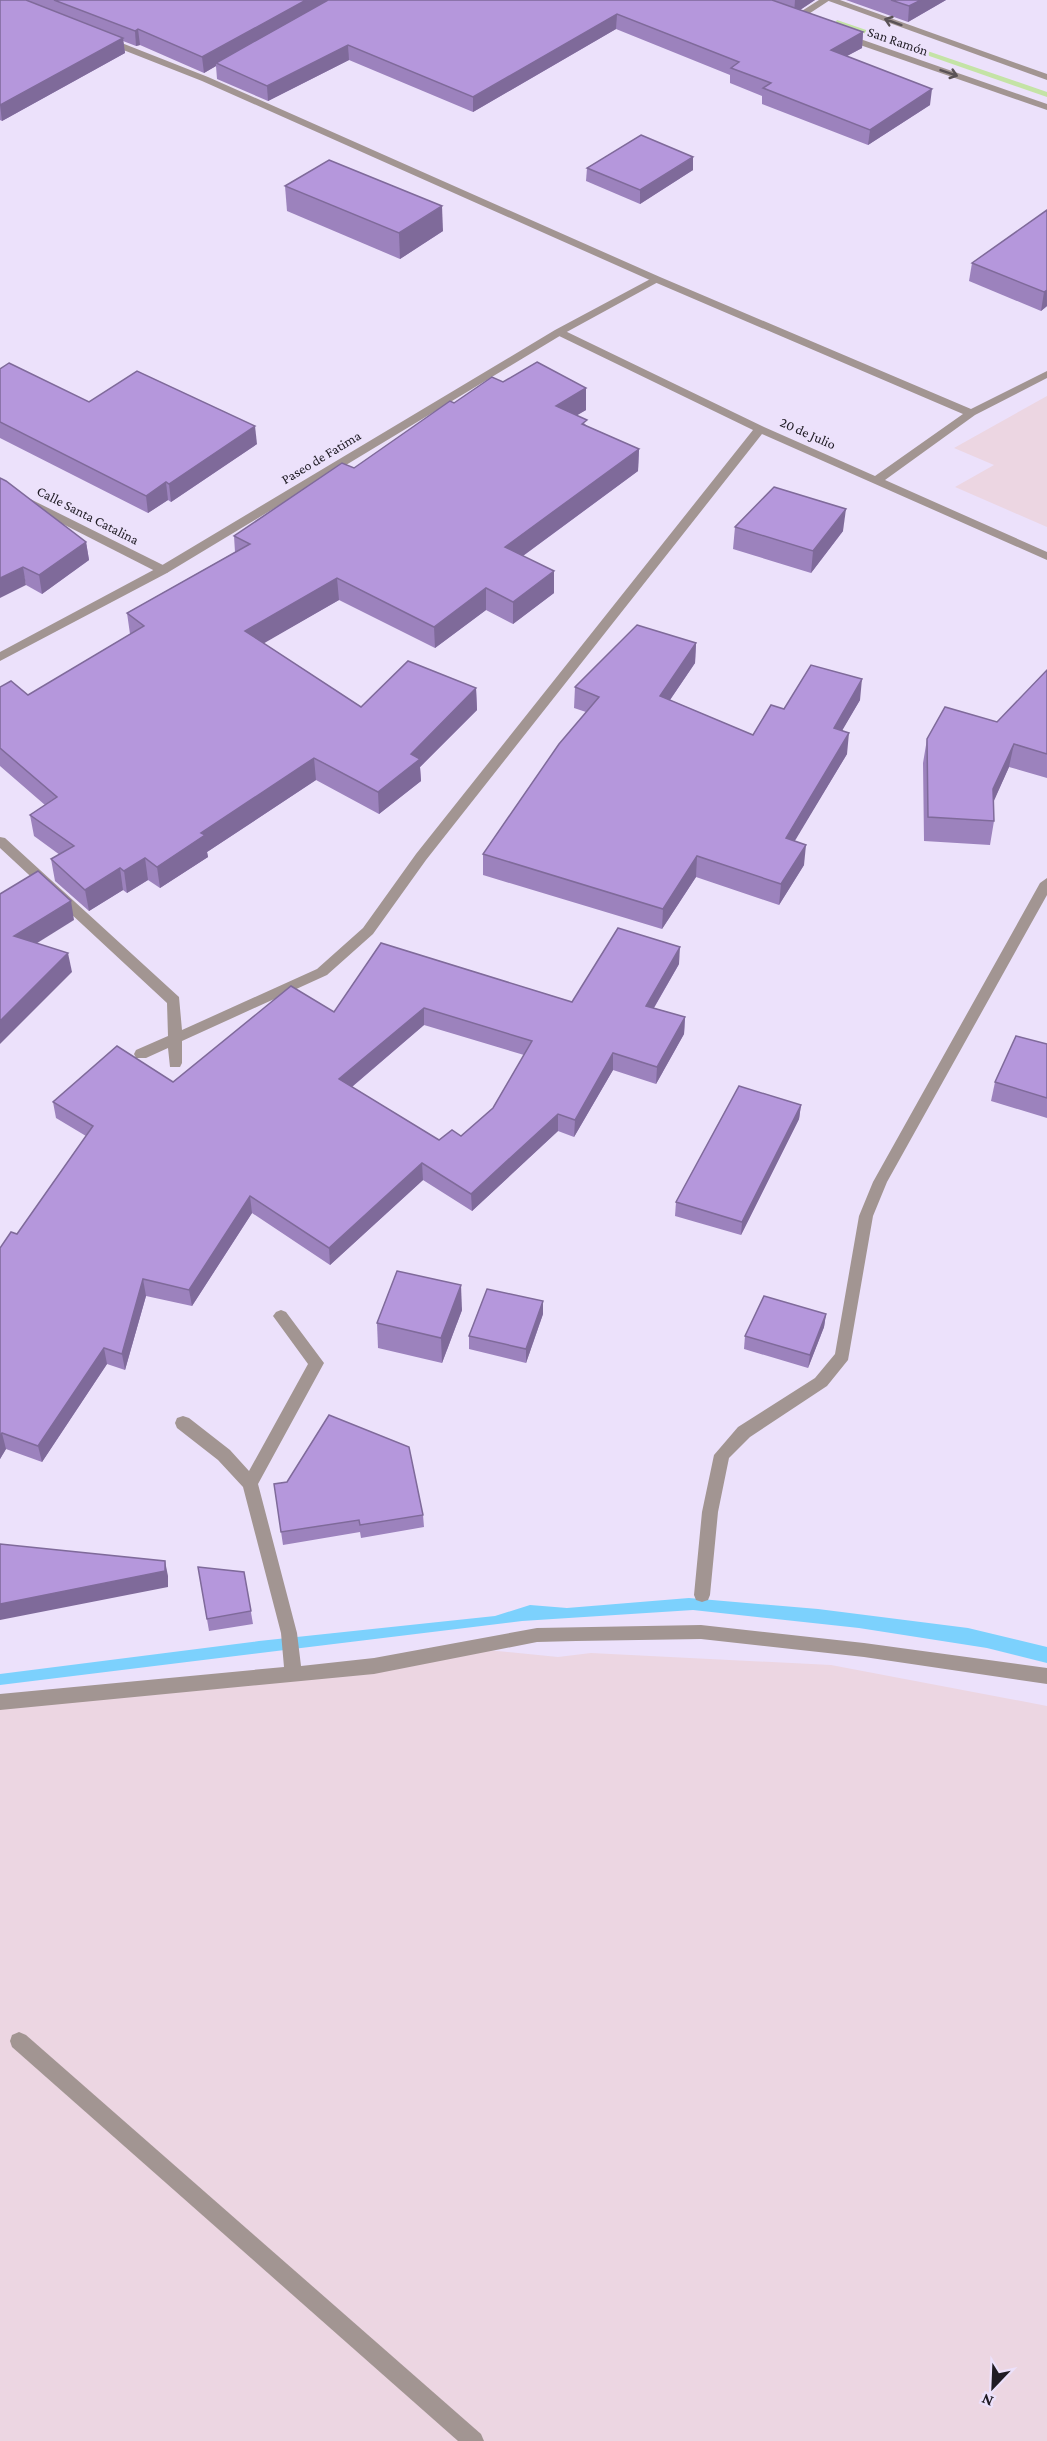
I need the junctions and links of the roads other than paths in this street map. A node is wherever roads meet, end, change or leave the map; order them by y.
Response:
1 (825, 0) edge
2 (831, 0) edge
3 (773, 11) edge
4 (795, 19) junction
5 (806, 23) edge
6 (828, 30) edge
7 (99, 37) edge
8 (215, 73) edge
9 (1047, 77) edge
10 (205, 79) junction
11 (1047, 107) edge
12 (656, 279) junction
13 (559, 332) junction
14 (1047, 374) edge
15 (971, 413) junction
16 (760, 429) junction
17 (877, 480) junction
18 (0, 487) edge
19 (1047, 556) edge
20 (163, 570) junction
21 (0, 657) edge
22 (0, 841) edge
23 (1047, 882) edge
24 (174, 1039) junction
25 (141, 1054) dead end
26 (175, 1063) dead end
27 (281, 1317) dead end
28 (183, 1423) dead end
29 (250, 1484) junction
30 (702, 1595) dead end
31 (293, 1673) junction
32 (1047, 1676) edge
33 (0, 1702) edge
34 (19, 2041) dead end
35 (474, 2441) edge

1 - 4 street
9 -> 2 street, San Ramón
3 - 4 street
4 - 5 street
6 -> 11 street, San Ramón
7 - 10 street
8 - 10 street
10 - 12 street
12 - 13 street, Paseo de Fatima
12 - 15 street
13 - 16 street, 20 de Julio
13 - 20 street, Paseo de Fatima
14 - 15 street
15 - 17 street
16 - 17 street, 20 de Julio
16 - 24 street
17 - 19 street, 20 de Julio
18 - 20 street, Calle Santa Catalina
20 - 21 street, Paseo de Fatima
22 - 24 street
23 - 30 street
24 - 25 street
24 - 26 street
27 - 29 street
28 - 29 street
29 - 31 street
31 - 32 street
31 - 33 street
34 - 35 street

